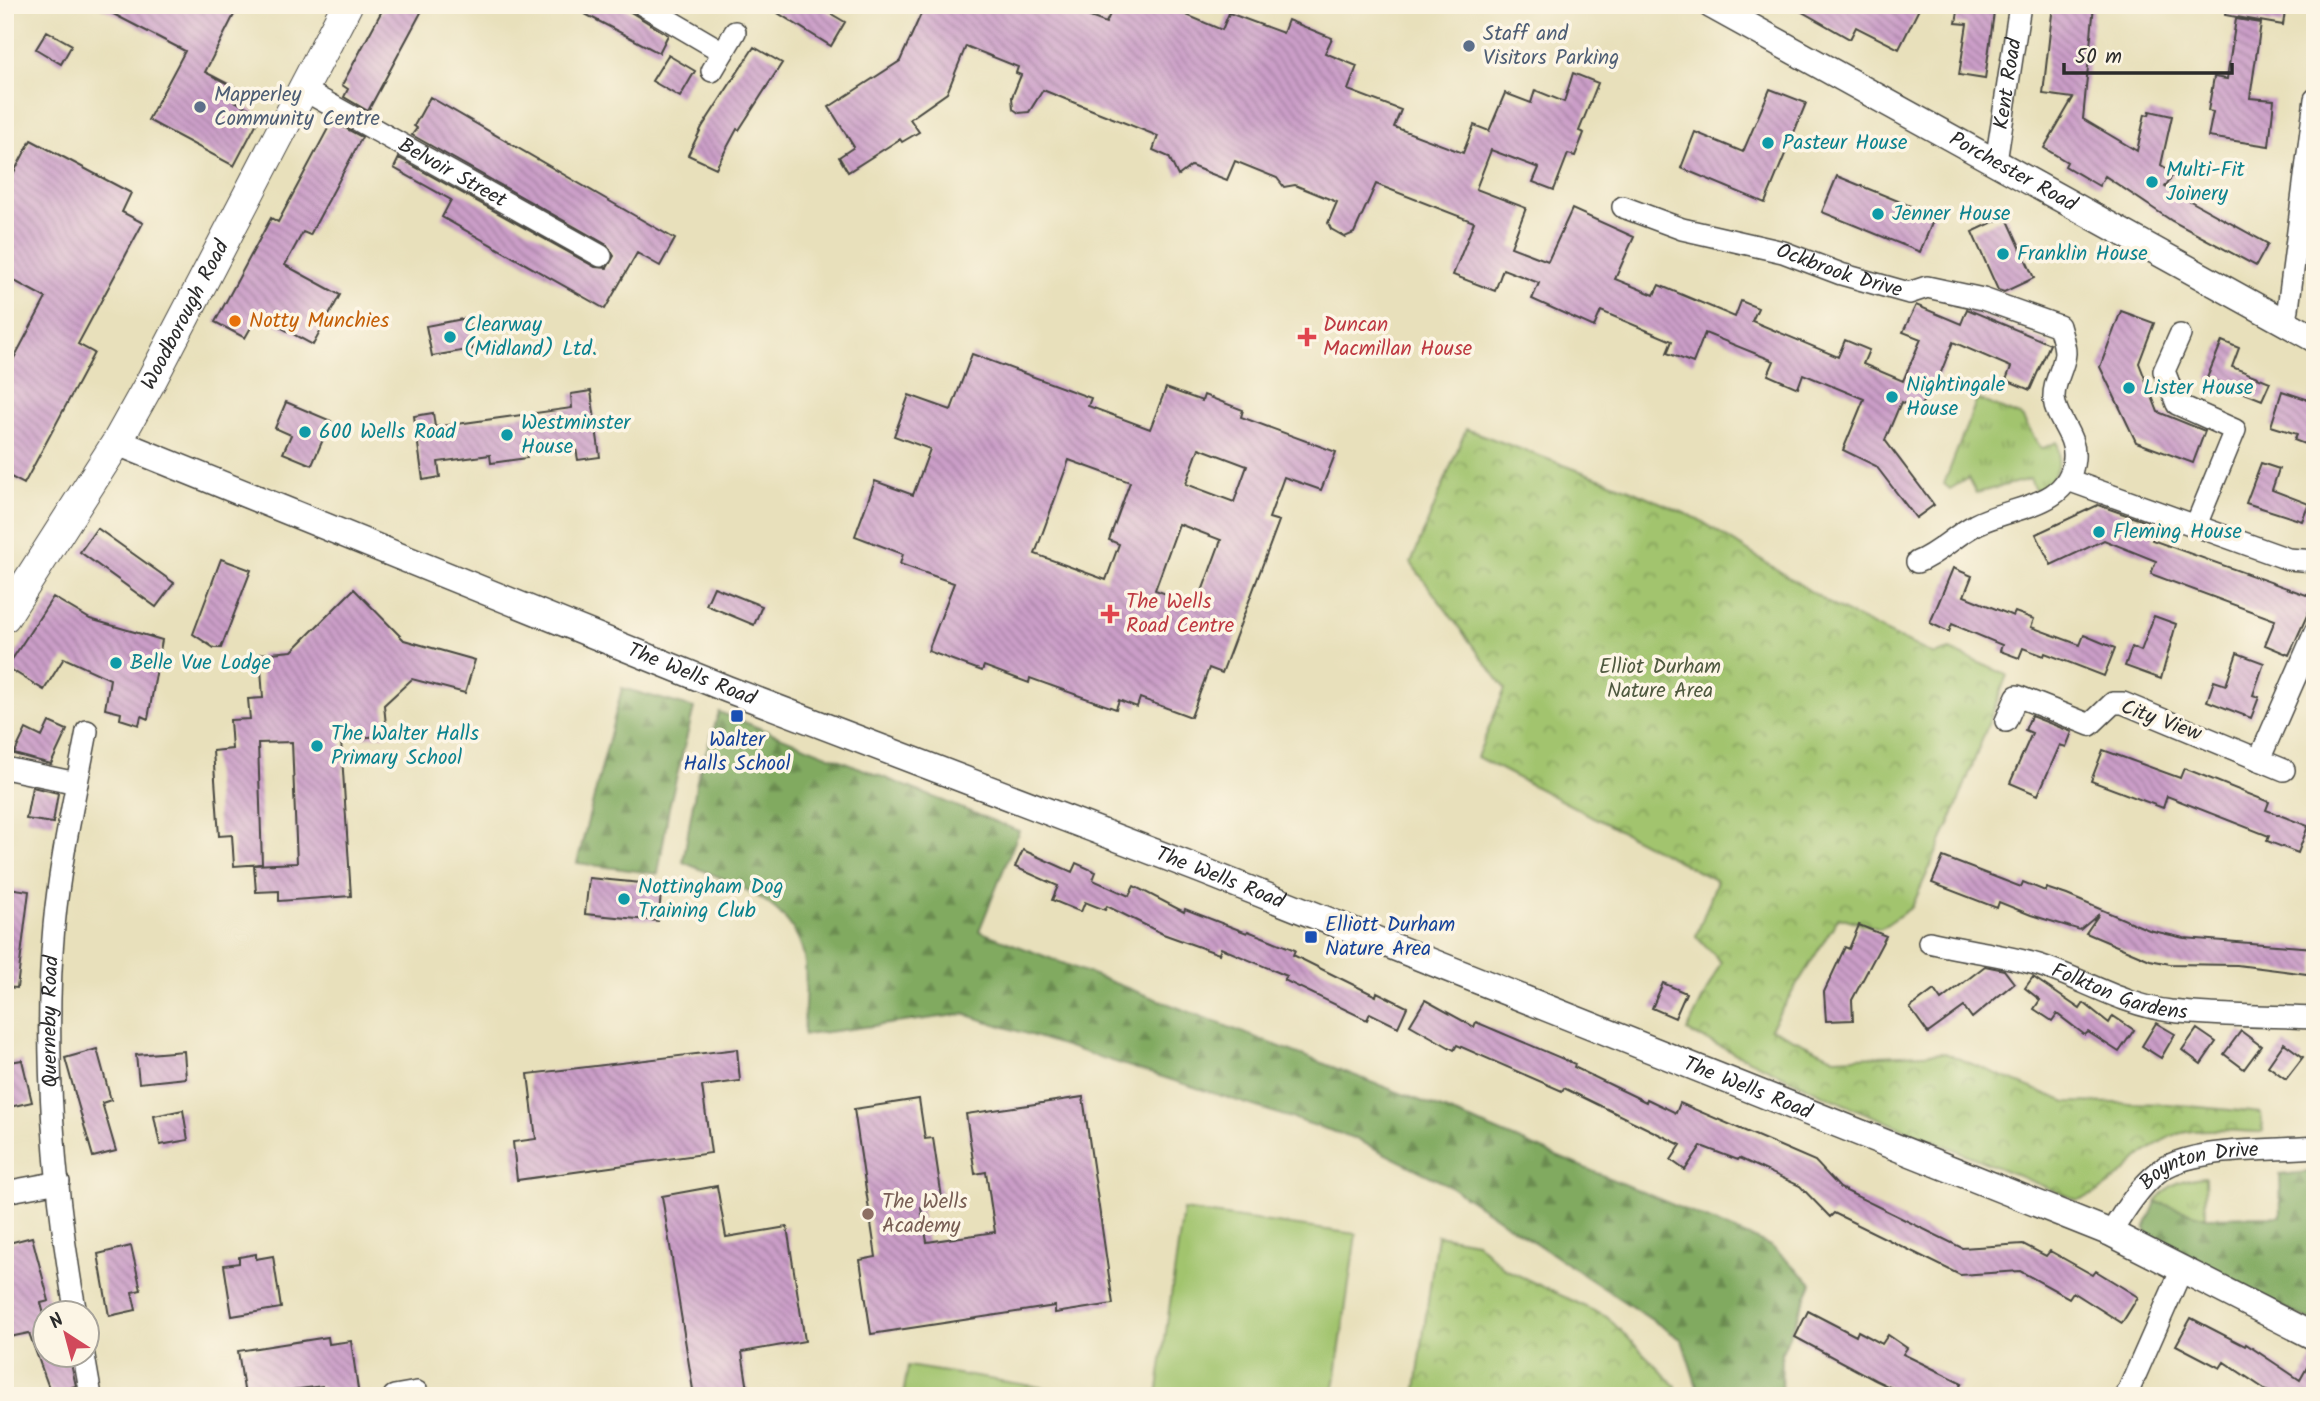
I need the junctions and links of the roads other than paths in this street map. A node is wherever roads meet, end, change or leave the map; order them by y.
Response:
1 (346, 5) edge
2 (643, 5) edge
3 (2020, 5) edge
4 (1713, 6) edge
5 (735, 33) dead end
6 (723, 52) junction
7 (712, 71) dead end
8 (304, 90) junction
9 (2315, 99) edge
10 (1996, 162) junction
11 (1623, 207) dead end
12 (601, 256) dead end
13 (2284, 322) junction
14 (2180, 335) dead end
15 (2315, 339) edge
16 (117, 442) junction
17 (2068, 480) junction
18 (2196, 525) junction
19 (2315, 561) edge
20 (1917, 562) dead end
21 (8, 607) edge
22 (2315, 632) edge
23 (2006, 721) dead end
24 (88, 732) dead end
25 (2259, 760) junction
26 (5, 768) edge
27 (2284, 770) dead end
28 (77, 783) junction
29 (1929, 942) dead end
30 (2315, 1018) edge
31 (2315, 1147) edge
32 (59, 1182) junction
33 (5, 1192) edge
34 (2111, 1233) junction
35 (2182, 1269) junction
36 (74, 1300) edge
37 (2315, 1337) edge
38 (86, 1370) edge
39 (417, 1394) edge
40 (91, 1396) edge
41 (394, 1396) edge
42 (2126, 1396) edge

1 - 8 main road, Woodborough Road
2 - 6 street
3 - 10 street, Kent Road
4 - 10 street, Porchester Road
5 - 6 street
6 - 7 street
8 - 12 street, Belvoir Street
8 - 16 main road, Woodborough Road
9 - 13 street
10 - 13 street, Porchester Road
11 - 17 street, Ockbrook Drive
13 - 15 street, Porchester Road
14 - 18 street
16 - 21 main road, Woodborough Road
16 - 34 street, The Wells Road
17 - 18 street
17 - 20 street
18 - 19 street
22 - 25 street
23 - 25 street, City View
24 - 28 street, Querneby Road
25 - 27 street, City View
26 - 28 street
28 - 32 street, Querneby Road
29 - 30 street, Folkton Gardens
31 - 34 street, Boynton Drive
32 - 33 street
32 - 36 street, Querneby Road
34 - 35 street, The Wells Road
35 - 37 street, The Wells Road
35 - 42 street
38 - 40 street
39 - 41 street

